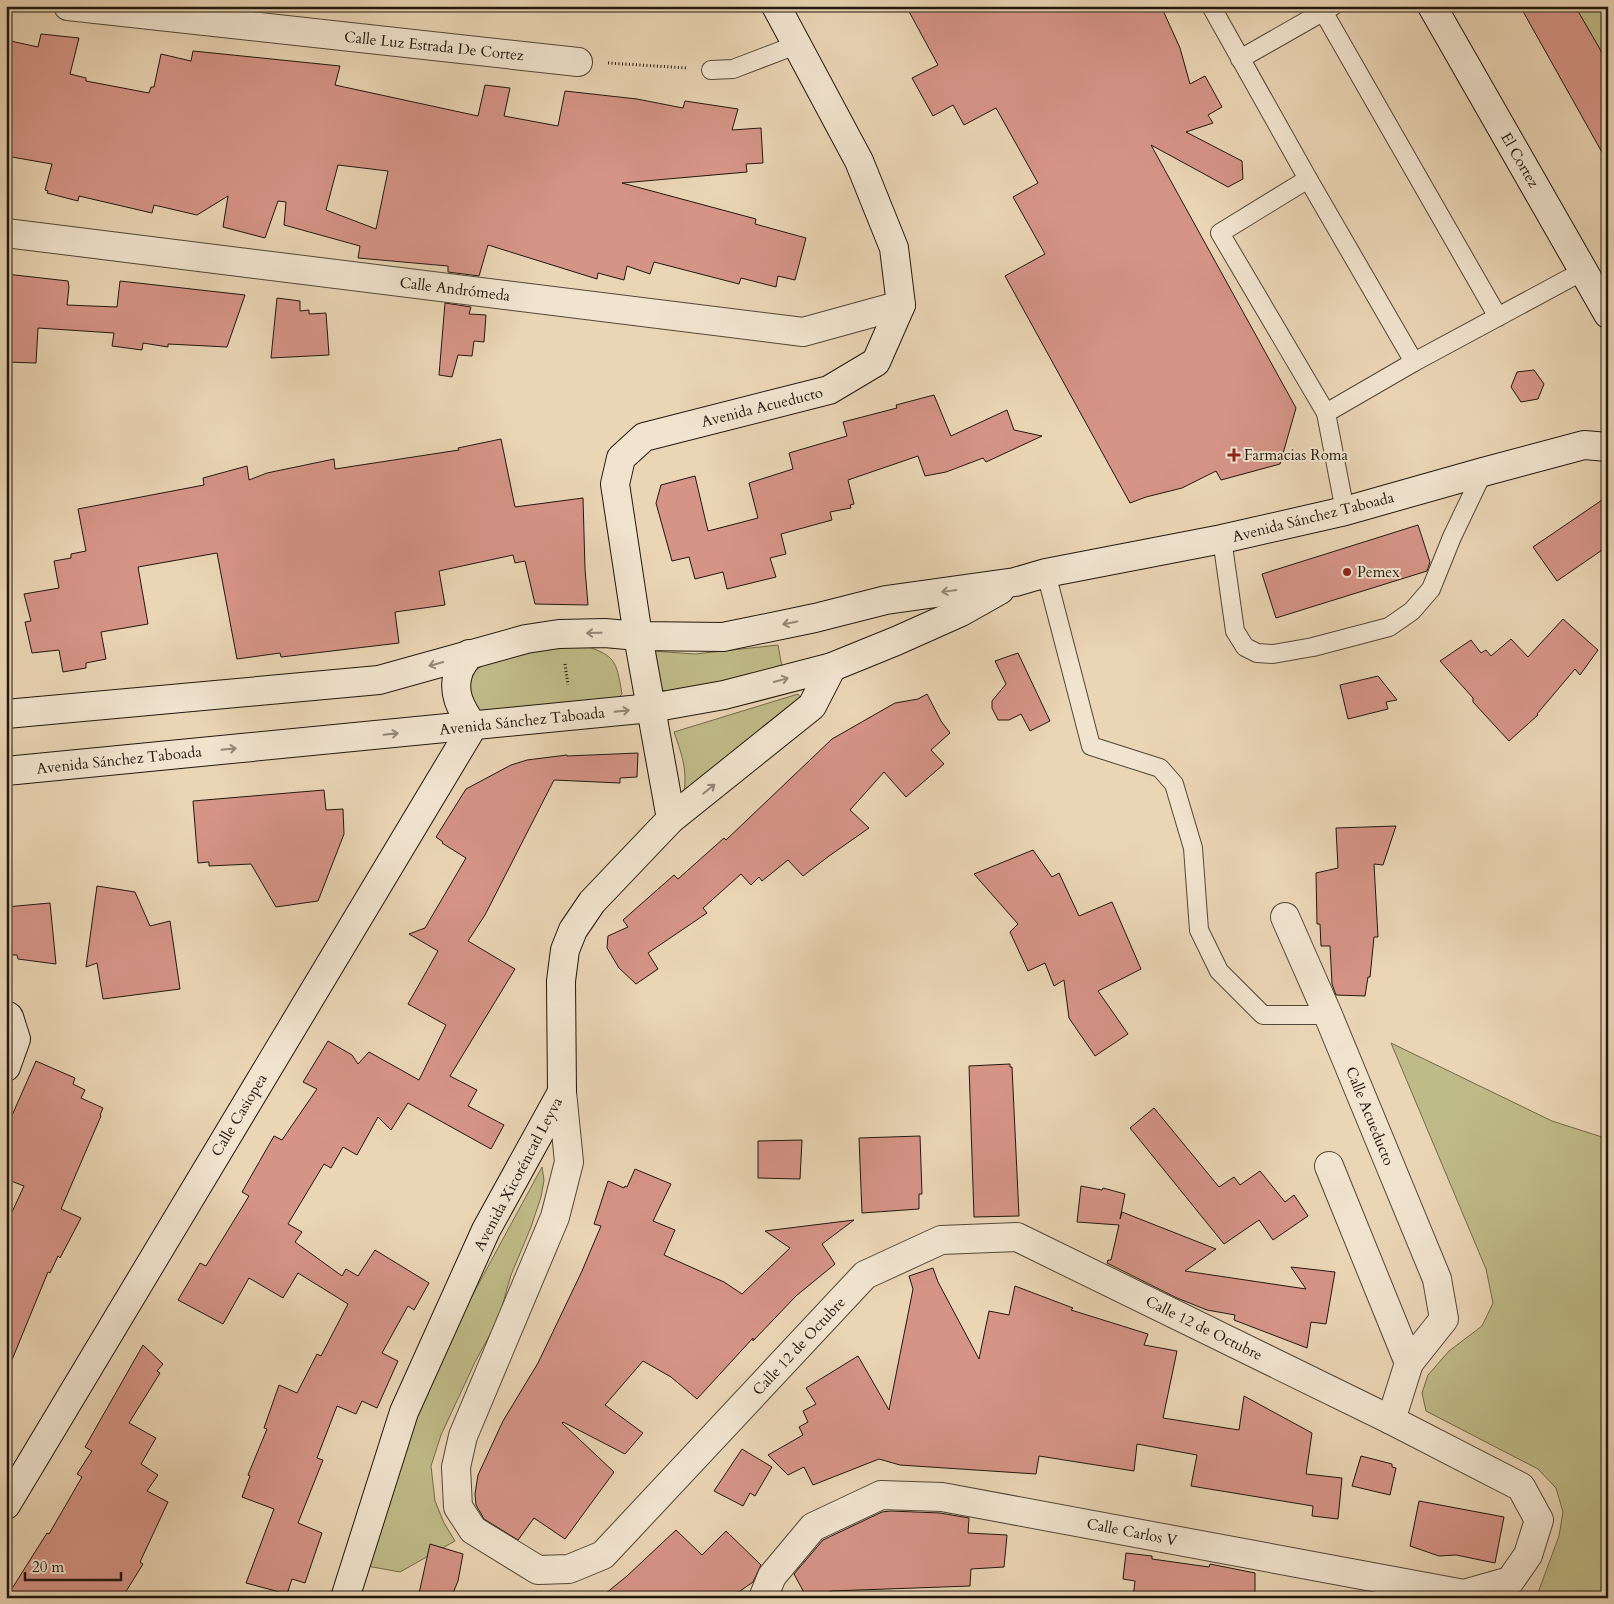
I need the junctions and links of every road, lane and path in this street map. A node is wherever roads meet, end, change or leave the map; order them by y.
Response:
1 (68, 6) edge
2 (776, 6) edge
3 (1211, 6) edge
4 (1432, 6) edge
5 (1325, 8) edge
6 (796, 45) junction
7 (1240, 59) junction
8 (578, 62) joint
9 (711, 70) joint
10 (1308, 179) junction
11 (6, 233) edge
12 (1583, 271) junction
13 (901, 305) junction
14 (1608, 314) edge
15 (1498, 317) junction
16 (1414, 362) junction
17 (1326, 413) junction
18 (1608, 447) edge
19 (1483, 472) junction
20 (1345, 511) junction
21 (1222, 539) junction
22 (1046, 573) junction
23 (1015, 582) junction
24 (559, 634) junction
25 (638, 636) junction
26 (469, 654) junction
27 (832, 667) junction
28 (651, 708) junction
29 (6, 714) edge
30 (574, 716) junction
31 (472, 726) junction
32 (6, 771) edge
33 (671, 819) junction
34 (1285, 917) dead end
35 (6, 1015) edge
36 (1328, 1015) junction
37 (6, 1067) edge
38 (562, 1092) junction
39 (1330, 1166) dead end
40 (1409, 1363) junction
41 (1391, 1420) junction
42 (6, 1505) edge
43 (1528, 1555) joint
44 (346, 1598) edge
45 (763, 1598) edge

1 - 8 street, Calle Luz Estrada De Cortez
2 - 6 street
3 - 7 lane
4 - 12 street, El Cortez
5 - 7 lane
5 - 15 lane
6 - 9 lane
6 - 13 street
7 - 10 lane
8 - 9 path
10 - 16 lane
10 - 17 lane
11 - 13 street, Calle Andrómeda
12 - 14 street, El Cortez
12 - 15 lane
13 - 25 street, Avenida Acueducto
15 - 16 lane
16 - 17 lane
17 - 20 lane
18 - 19 street, Avenida Sánchez Taboada
19 - 20 street, Avenida Sánchez Taboada
19 - 21 lane
20 - 21 street, Avenida Sánchez Taboada
21 - 22 street, Avenida Sánchez Taboada
22 - 23 street, Avenida Sánchez Taboada
22 - 36 lane
23 -> 25 street, Avenida Sánchez Taboada
23 - 27 street, Avenida Sánchez Taboada
25 -> 24 street, Avenida Sánchez Taboada
24 - 26 street, Avenida Sánchez Taboada
24 - 30 path
25 - 28 street, Avenida Acueducto
26 -> 29 street, Avenida Sánchez Taboada
26 - 31 street
28 -> 27 street, Avenida Sánchez Taboada
33 -> 27 street, Avenida Xicoténcatl Leyva
30 -> 28 street, Avenida Sánchez Taboada
28 - 33 street
30 - 31 street, Avenida Sánchez Taboada
32 -> 31 street, Avenida Sánchez Taboada
31 - 42 street, Calle Casiopea
33 - 38 street, Avenida Xicoténcatl Leyva
34 - 36 street, Calle Acueducto
35 - 37 street
36 - 40 street, Calle Acueducto
38 - 41 street, Calle 12 de Octubre
38 - 44 street, Avenida Xicoténcatl Leyva
39 - 40 street
40 - 41 street
41 - 43 street, Calle 12 de Octubre
43 - 45 street, Calle Carlos V

